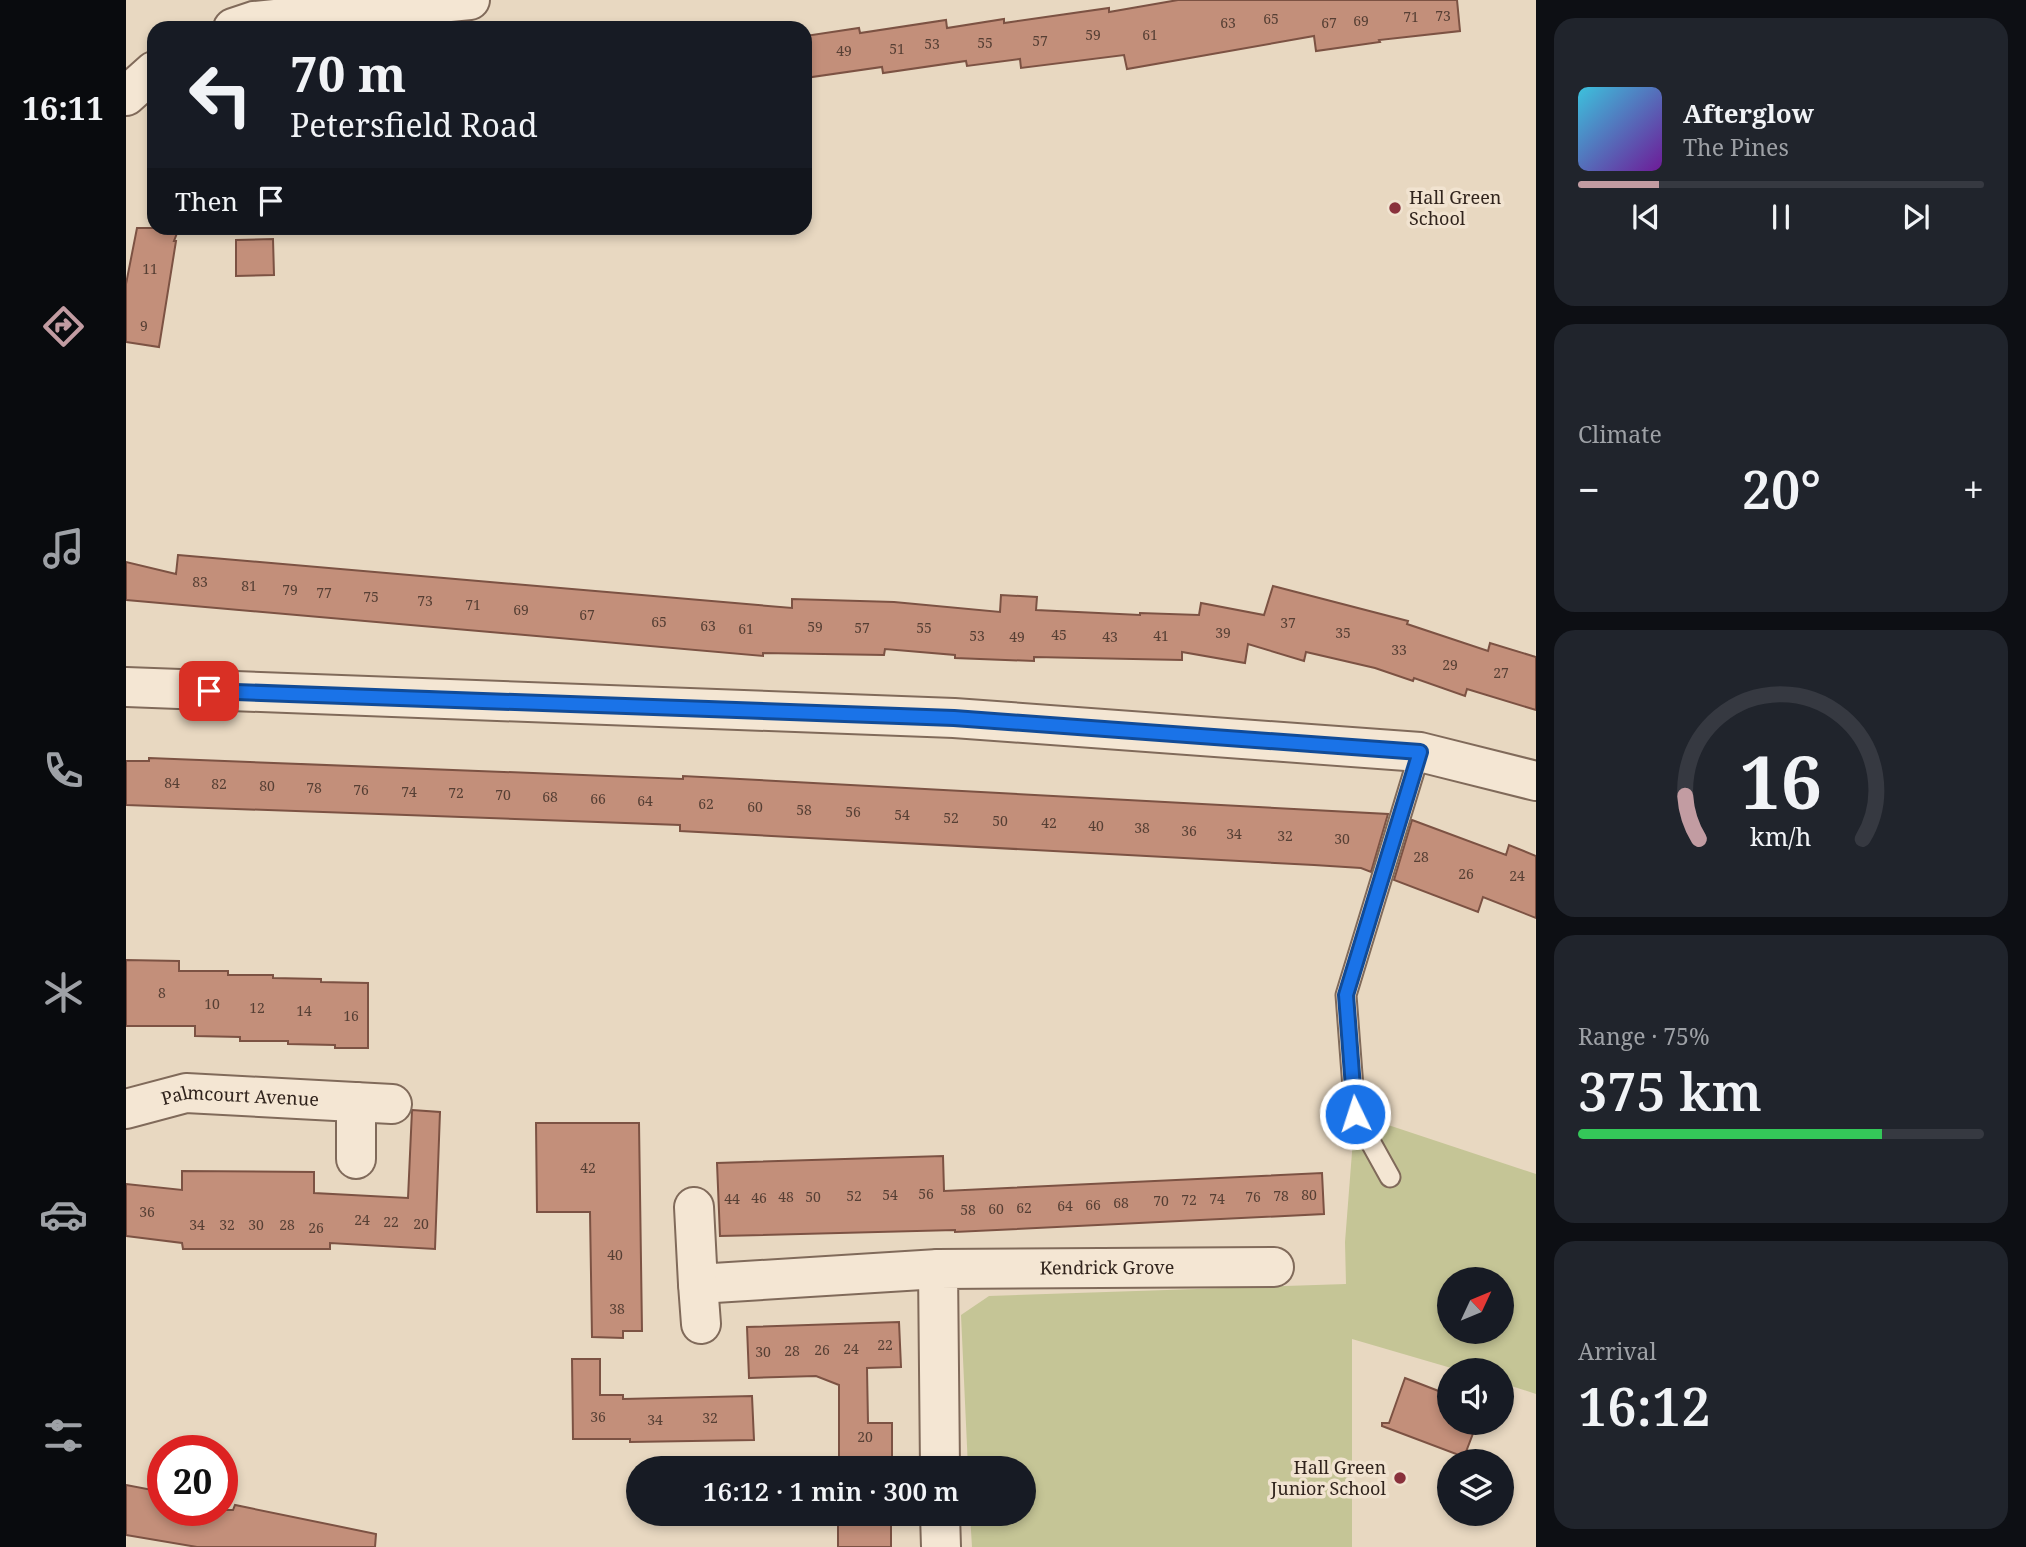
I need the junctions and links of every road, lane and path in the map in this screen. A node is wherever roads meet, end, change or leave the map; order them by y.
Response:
1 (470, 0) edge
2 (254, 21) edge
3 (147, 77) edge
4 (126, 96) edge
5 (126, 687) edge
6 (1420, 752) junction
7 (1536, 781) edge
8 (126, 1109) edge
9 (356, 1159) dead end
10 (1390, 1177) dead end
11 (694, 1207) dead end
12 (1274, 1268) dead end
13 (938, 1269) junction
14 (698, 1284) junction
15 (701, 1324) dead end
16 (940, 1456) edge
17 (940, 1526) edge
18 (941, 1547) edge

1 - 2 street
3 - 4 street
5 - 6 street
6 - 7 street
6 - 10 lane
8 - 9 street, Palmcourt Avenue
11 - 14 street
12 - 13 street, Kendrick Grove
13 - 14 street, Kendrick Grove
13 - 16 street
14 - 15 street
17 - 18 street

